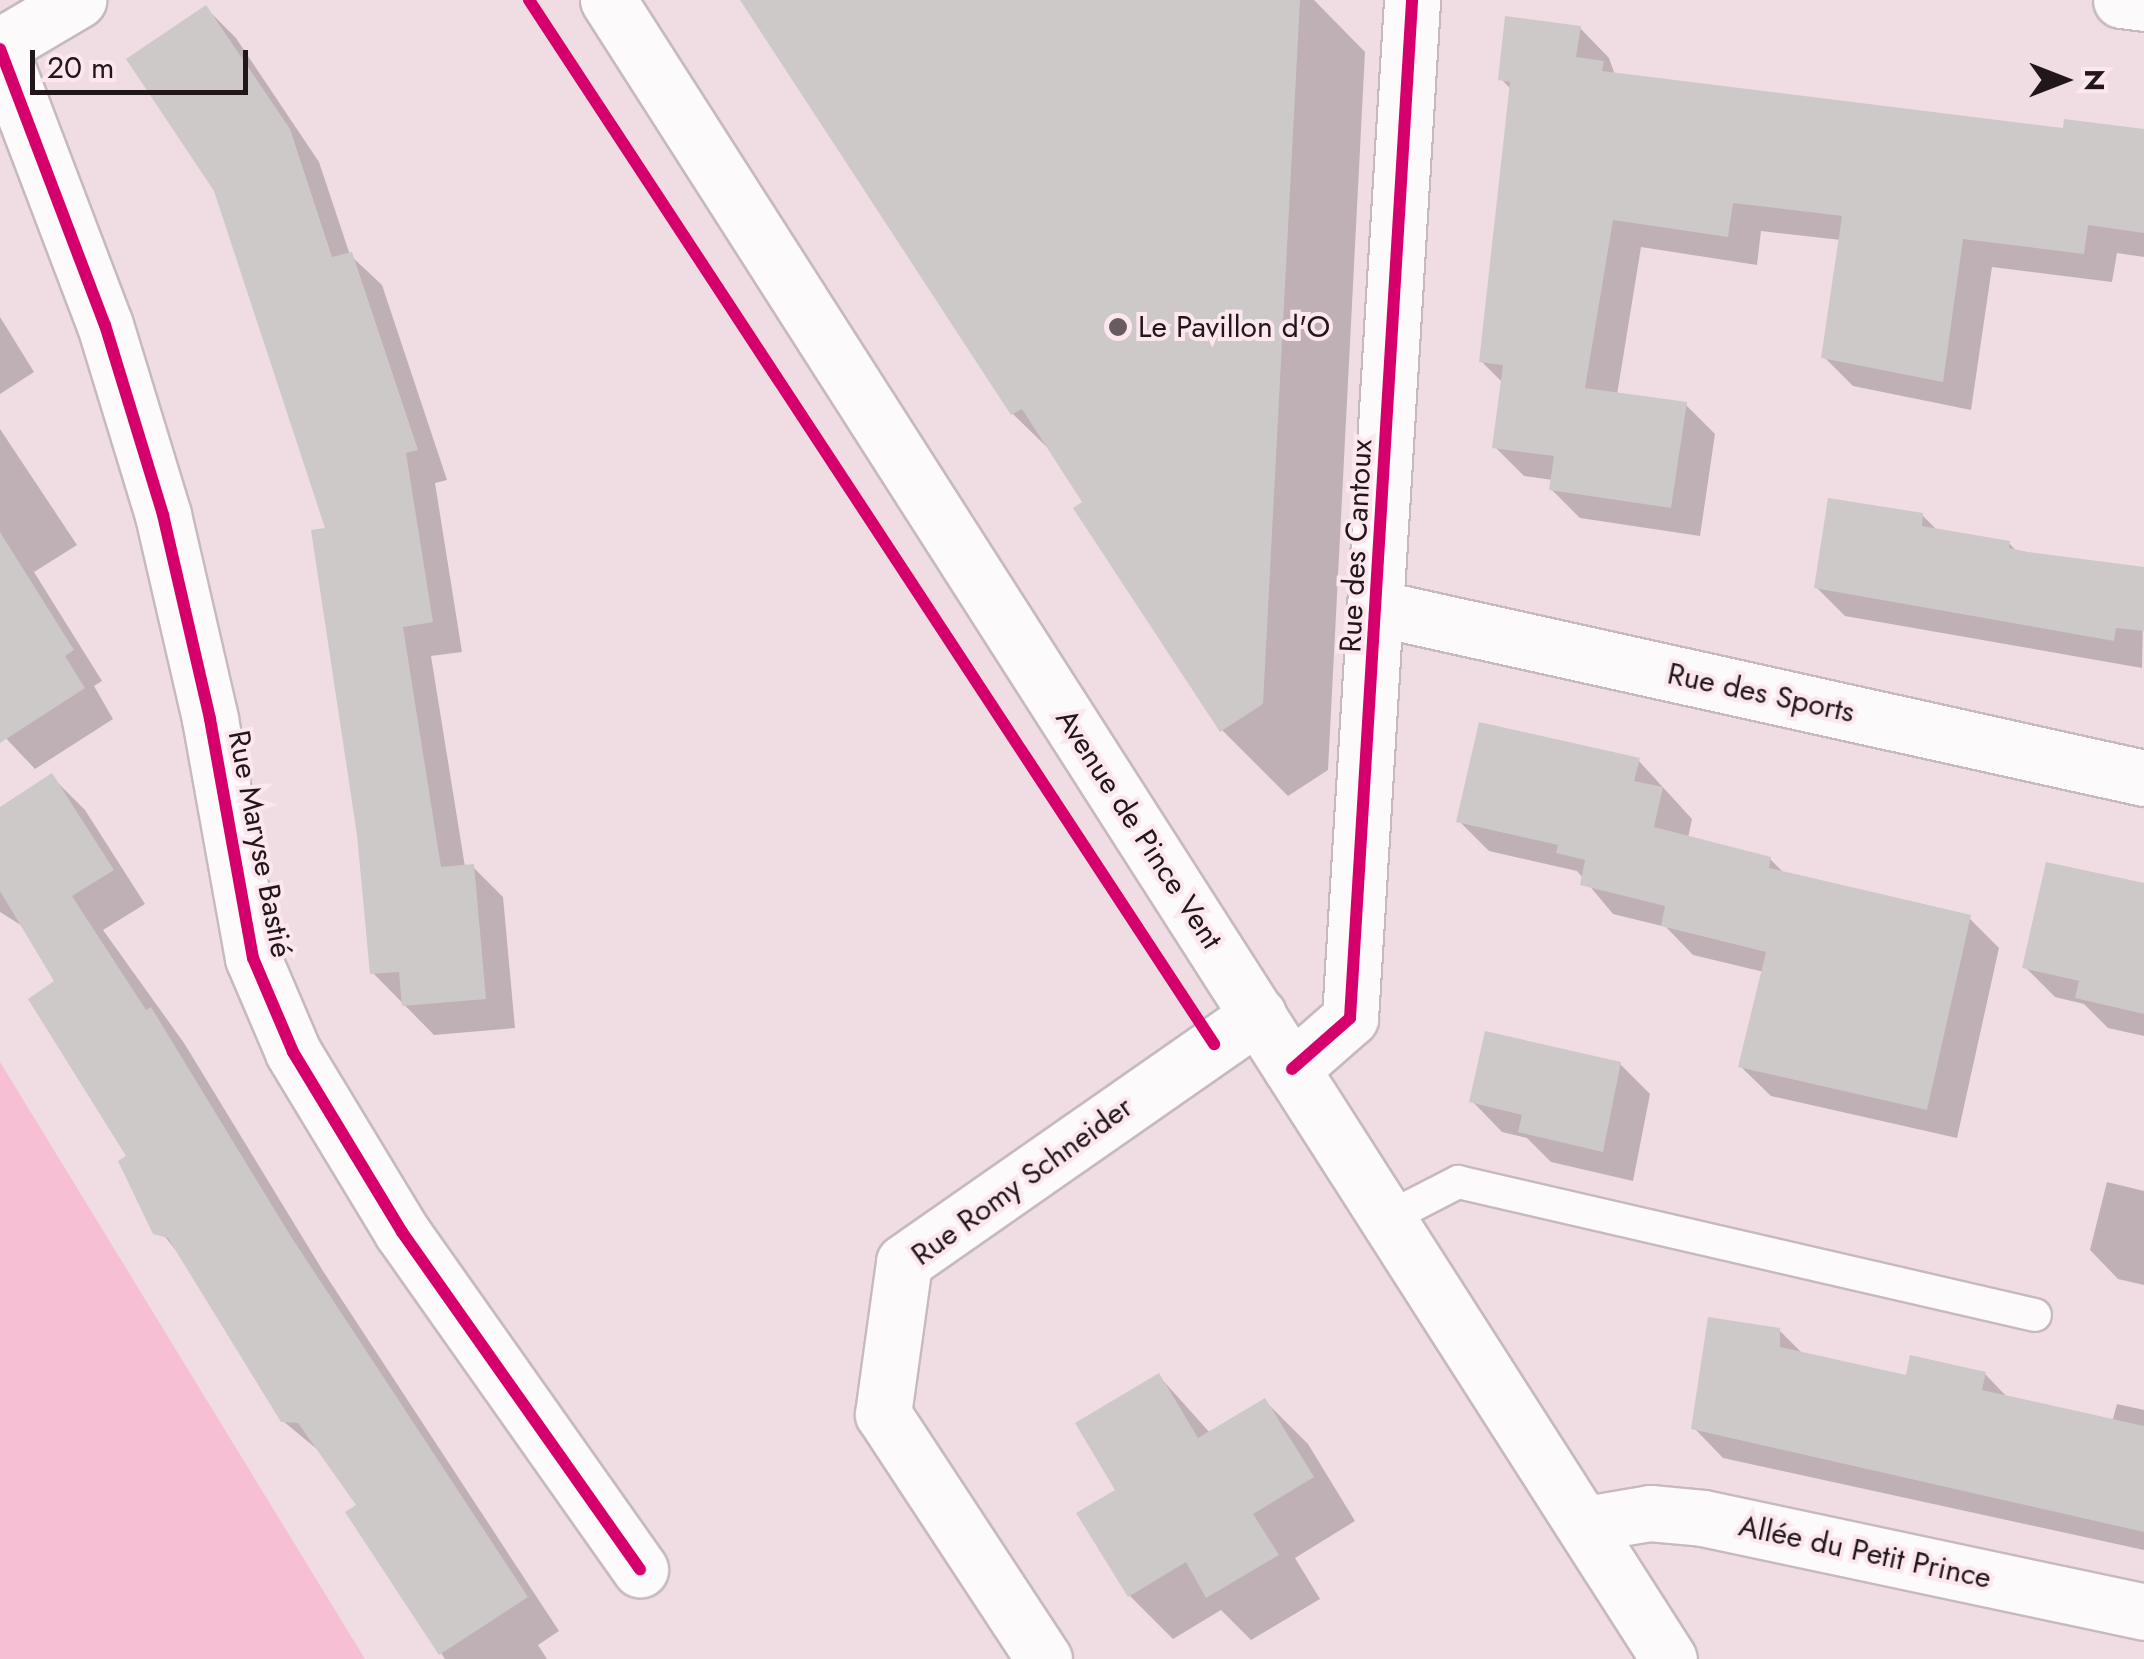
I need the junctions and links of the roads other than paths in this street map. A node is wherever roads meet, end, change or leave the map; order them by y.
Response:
1 (78, 0) edge
2 (608, 0) edge
3 (1412, 0) edge
4 (2121, 0) edge
5 (2144, 3) edge
6 (0, 47) edge
7 (1378, 608) junction
8 (2144, 778) edge
9 (1258, 1016) junction
10 (1292, 1069) junction
11 (1388, 1218) junction
12 (2035, 1315) dead end
13 (1585, 1524) junction
14 (640, 1570) dead end
15 (2144, 1612) edge
16 (1044, 1659) edge
17 (1668, 1659) edge

1 - 6 street
2 - 9 street, Avenue de Pince Vent
3 - 7 street, Rue des Cantoux
4 - 5 street
6 - 14 street, Rue Maryse Bastié
7 - 8 street, Rue des Sports
7 - 10 street, Rue des Cantoux
9 - 10 street, Avenue de Pince Vent
9 - 16 street, Rue Romy Schneider
10 - 11 street, Avenue de Pince Vent
11 - 12 lane
11 - 13 street, Avenue de Pince Vent
13 - 15 street, Allée du Petit Prince
13 - 17 street, Avenue de Pince Vent

